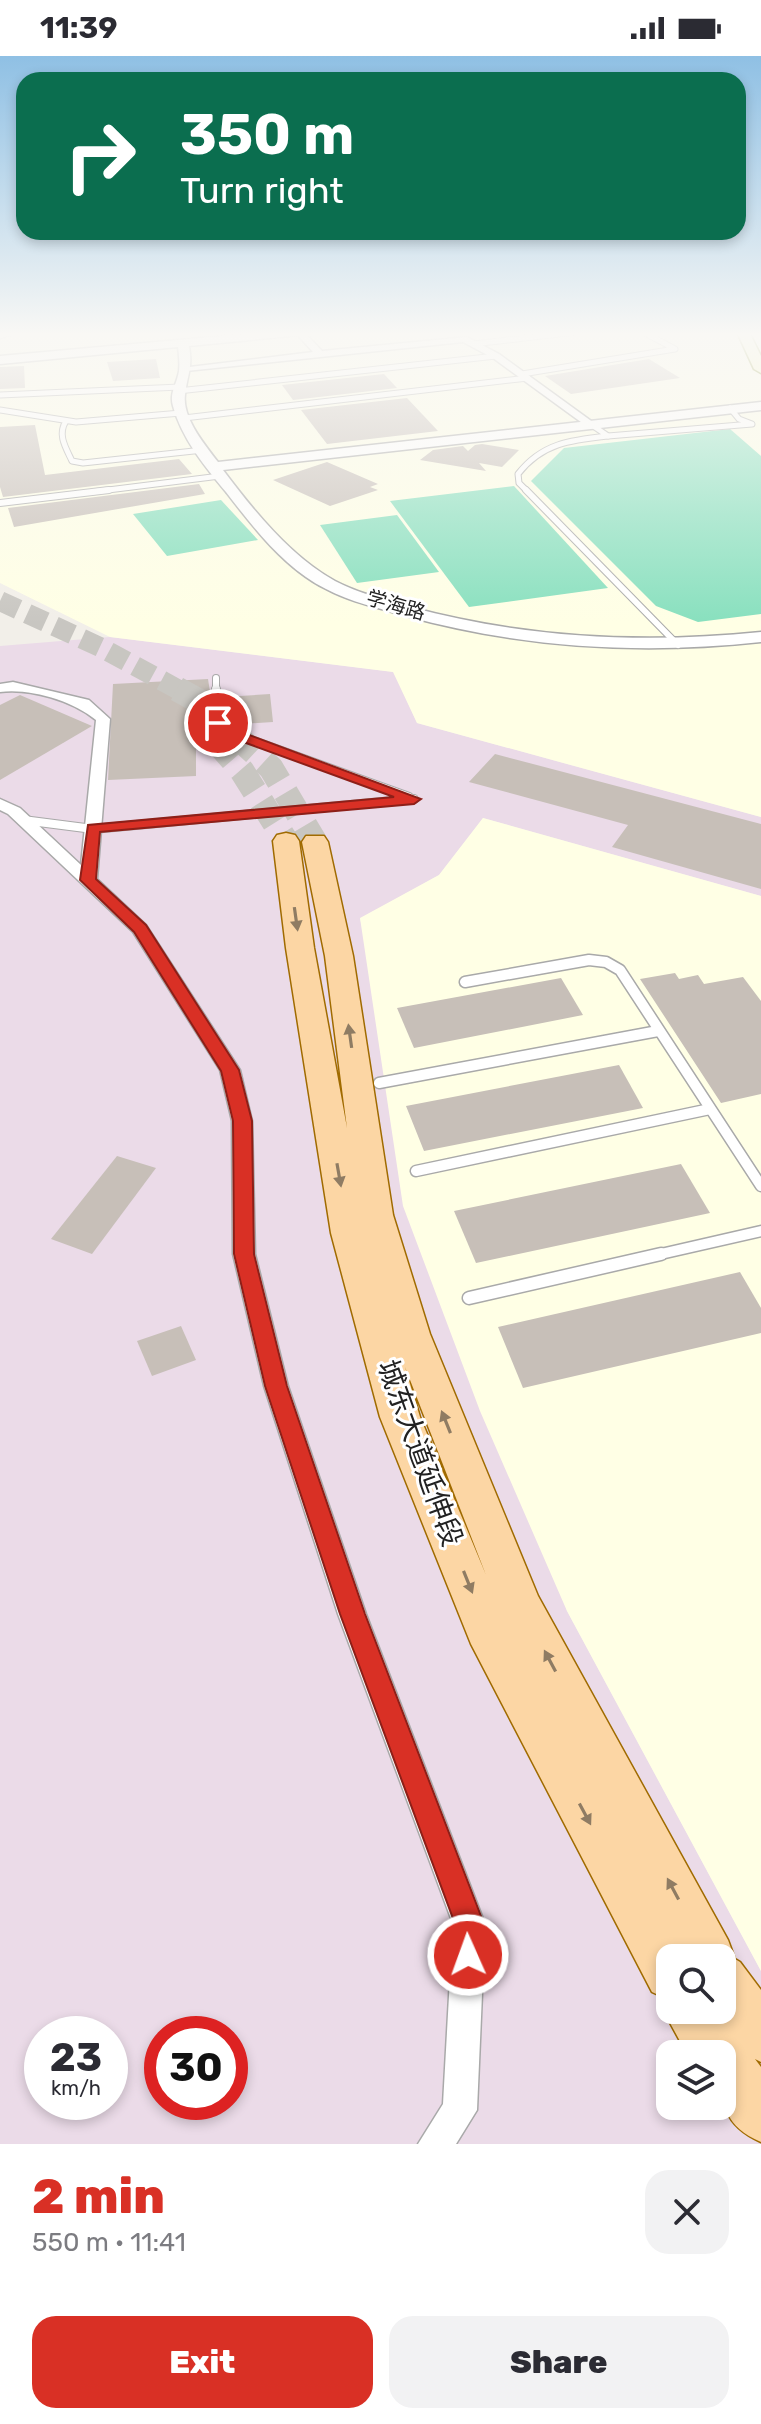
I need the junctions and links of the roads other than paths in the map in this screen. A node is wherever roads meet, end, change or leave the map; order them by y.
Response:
1 (62, 429) edge
2 (191, 429) edge
3 (539, 429) edge
4 (598, 429) edge
5 (652, 429) edge
6 (608, 436) junction
7 (203, 450) junction
8 (216, 471) junction
9 (0, 503) edge
10 (761, 637) edge
11 (678, 645) junction
12 (216, 678) dead end
13 (0, 688) edge
14 (217, 705) dead end
15 (218, 723) dead end
16 (0, 804) edge
17 (23, 820) junction
18 (93, 829) junction
19 (88, 880) junction
20 (465, 982) dead end
21 (658, 1031) junction
22 (379, 1083) dead end
23 (710, 1109) junction
24 (416, 1171) dead end
25 (761, 1186) edge
26 (761, 1231) edge
27 (469, 1298) dead end
28 (702, 1944) edge
29 (656, 1948) edge
30 (736, 2000) edge
31 (761, 2035) edge
32 (736, 2079) edge
33 (761, 2114) edge
34 (435, 2144) edge

1 - 7 lane
2 - 7 street, 学海路
3 - 8 street
4 - 6 lane
5 - 6 lane
6 - 11 lane
7 - 8 street, 学海路
8 - 9 lane
8 - 11 street, 学海路
10 - 11 street, 学海路
12 - 14 lane
13 - 18 street
15 - 18 lane
16 - 17 street
17 - 18 lane
17 - 19 street
18 - 19 street
19 - 34 street
20 - 21 lane
21 - 22 lane
21 - 23 lane
23 - 24 lane
23 - 25 lane
26 - 27 lane
28 -> 29 main road, 城东大道延伸段
30 - 31 main road
32 - 33 main road

